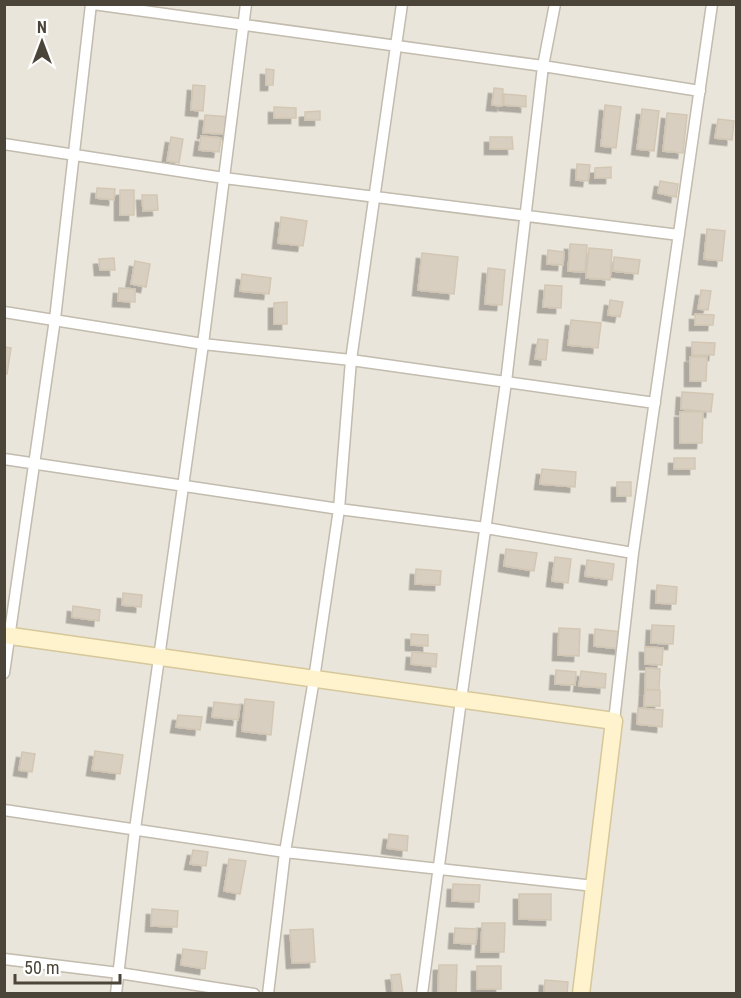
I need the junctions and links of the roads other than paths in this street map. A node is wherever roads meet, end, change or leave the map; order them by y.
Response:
1 (92, 4) edge
2 (246, 4) edge
3 (402, 4) edge
4 (555, 4) edge
5 (712, 4) edge
6 (243, 24) junction
7 (395, 46) junction
8 (543, 66) junction
9 (700, 91) junction
10 (4, 144) edge
11 (74, 155) junction
12 (224, 178) junction
13 (376, 196) junction
14 (527, 217) junction
15 (679, 235) junction
16 (4, 312) edge
17 (55, 319) junction
18 (203, 344) junction
19 (351, 360) junction
20 (506, 382) junction
21 (655, 403) junction
22 (4, 459) edge
23 (35, 463) junction
24 (184, 487) junction
25 (339, 509) junction
26 (486, 528) junction
27 (633, 553) junction
28 (7, 636) edge
29 (158, 657) junction
30 (4, 674) edge
31 (314, 679) junction
32 (461, 700) junction
33 (614, 721) junction
34 (4, 810) edge
35 (135, 829) junction
36 (285, 852) junction
37 (439, 868) junction
38 (594, 886) junction
39 (4, 959) edge
40 (119, 973) junction
41 (116, 993) edge
42 (254, 993) edge
43 (268, 993) edge
44 (422, 993) edge
45 (581, 993) edge

1 - 6 street
1 - 11 street
2 - 6 street
3 - 7 street
4 - 8 street
5 - 9 street
6 - 7 street
6 - 12 street
7 - 8 street
7 - 13 street
8 - 9 street
8 - 14 street
9 - 15 street
10 - 11 street
11 - 12 street
11 - 17 street
12 - 13 street
12 - 18 street
13 - 14 street
13 - 19 street
14 - 15 street
14 - 20 street
15 - 21 street
16 - 17 street
17 - 18 street
17 - 23 street
18 - 19 street
18 - 24 street
19 - 20 street
19 - 25 street
20 - 21 street
20 - 26 street
21 - 27 street
22 - 23 street
23 - 24 street
23 - 28 street
24 - 25 street
24 - 29 street
25 - 26 street
25 - 31 street
26 - 27 street
26 - 32 street
27 - 33 street
28 - 29 street
28 - 30 street
29 - 31 street
29 - 35 street
31 - 32 street
31 - 36 street
32 - 33 street
32 - 37 street
33 - 38 street
34 - 35 street
35 - 36 street
35 - 40 street
36 - 37 street
36 - 43 street
37 - 38 street
37 - 44 street
38 - 45 street
39 - 40 street
40 - 41 street
40 - 42 street

